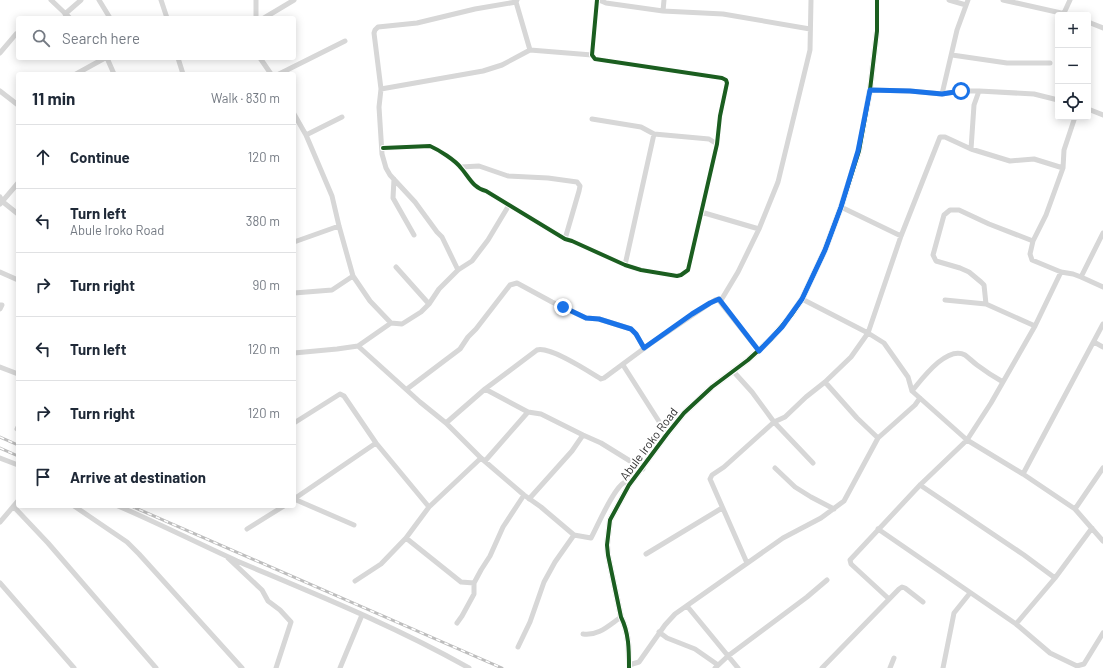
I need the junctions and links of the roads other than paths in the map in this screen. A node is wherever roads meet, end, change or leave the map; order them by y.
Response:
1 (51, 0) edge
2 (81, 0) edge
3 (99, 0) edge
4 (161, 0) edge
5 (256, 0) edge
6 (294, 0) edge
7 (598, 0) edge
8 (664, 0) edge
9 (811, 0) edge
10 (877, 0) edge
11 (949, 0) edge
12 (1004, 0) edge
13 (1070, 0) edge
14 (517, 1) edge
15 (967, 2) edge
16 (663, 11) junction
17 (1059, 12) edge
18 (1064, 12) edge
19 (65, 14) junction
20 (68, 16) edge
21 (109, 16) edge
22 (166, 16) edge
23 (256, 16) edge
24 (267, 16) edge
25 (1091, 23) edge
26 (1103, 28) edge
27 (810, 29) junction
28 (16, 34) dead end
29 (345, 41) dead end
30 (530, 50) junction
31 (0, 53) edge
32 (592, 55) junction
33 (952, 55) junction
34 (102, 60) edge
35 (107, 60) edge
36 (179, 60) edge
37 (261, 60) edge
38 (1050, 63) dead end
39 (80, 72) edge
40 (113, 72) edge
41 (182, 72) edge
42 (270, 72) edge
43 (283, 72) edge
44 (381, 89) junction
45 (870, 90) junction
46 (0, 91) edge
47 (978, 91) junction
48 (942, 94) junction
49 (1055, 99) edge
50 (16, 103) edge
51 (1091, 111) edge
52 (1103, 115) edge
53 (342, 117) dead end
54 (296, 118) edge
55 (592, 119) dead end
56 (1074, 120) edge
57 (654, 134) junction
58 (306, 135) junction
59 (717, 144) junction
60 (383, 148) junction
61 (971, 149) junction
62 (461, 167) junction
63 (1063, 168) junction
64 (394, 179) junction
65 (16, 185) edge
66 (1, 201) edge
67 (509, 205) junction
68 (841, 207) junction
69 (16, 212) edge
70 (701, 212) junction
71 (339, 226) junction
72 (759, 229) junction
73 (1103, 234) edge
74 (414, 235) dead end
75 (900, 236) junction
76 (565, 239) junction
77 (296, 241) edge
78 (1033, 241) junction
79 (625, 265) junction
80 (396, 267) dead end
81 (458, 270) junction
82 (0, 272) edge
83 (1061, 272) junction
84 (354, 276) junction
85 (1081, 277) junction
86 (16, 279) edge
87 (1103, 287) edge
88 (296, 293) edge
89 (802, 299) junction
90 (945, 300) dead end
91 (720, 302) junction
92 (429, 304) junction
93 (986, 304) junction
94 (0, 305) edge
95 (0, 309) edge
96 (391, 323) junction
97 (1103, 324) edge
98 (1035, 326) junction
99 (868, 333) junction
100 (1094, 342) junction
101 (358, 346) junction
102 (1103, 347) edge
103 (644, 348) junction
104 (759, 351) junction
105 (296, 352) edge
106 (623, 365) junction
107 (0, 368) edge
108 (733, 371) junction
109 (16, 373) edge
110 (825, 382) junction
111 (1003, 382) junction
112 (407, 389) junction
113 (486, 389) junction
114 (912, 391) junction
115 (920, 398) junction
116 (528, 412) junction
117 (774, 422) junction
118 (296, 423) edge
119 (446, 423) junction
120 (667, 434) junction
121 (582, 435) junction
122 (878, 438) junction
123 (966, 440) junction
124 (376, 443) junction
125 (0, 458) edge
126 (483, 460) junction
127 (812, 463) dead end
128 (16, 464) edge
129 (775, 468) dead end
130 (1103, 468) edge
131 (643, 469) junction
132 (1023, 474) junction
133 (630, 485) junction
134 (920, 485) junction
135 (524, 495) junction
136 (296, 498) edge
137 (529, 499) junction
138 (296, 500) edge
139 (16, 504) edge
140 (14, 507) junction
141 (429, 507) junction
142 (77, 508) edge
143 (123, 508) edge
144 (281, 508) edge
145 (722, 508) junction
146 (834, 509) junction
147 (1075, 509) junction
148 (0, 522) edge
149 (354, 525) dead end
150 (1092, 528) junction
151 (247, 529) dead end
152 (878, 529) junction
153 (574, 535) junction
154 (406, 538) junction
155 (1103, 541) edge
156 (646, 554) dead end
157 (225, 556) junction
158 (747, 563) junction
159 (1055, 578) junction
160 (827, 580) dead end
161 (355, 581) dead end
162 (0, 583) edge
163 (474, 584) junction
164 (970, 593) junction
165 (889, 599) junction
166 (923, 602) dead end
167 (687, 606) junction
168 (362, 615) junction
169 (621, 617) junction
170 (457, 623) dead end
171 (1016, 624) junction
172 (659, 632) junction
173 (1103, 632) edge
174 (584, 634) dead end
175 (518, 647) dead end
176 (728, 656) junction
177 (894, 658) dead end
178 (629, 666) edge
179 (717, 666) edge
180 (74, 668) edge
181 (156, 668) edge
182 (242, 668) edge
183 (276, 668) edge
184 (340, 668) edge
185 (468, 668) edge
186 (738, 668) edge
187 (822, 668) edge
188 (890, 668) edge
189 (943, 668) edge

1 - 19 street
2 - 19 street
3 - 21 street
4 - 22 street
5 - 23 street
6 - 24 street
7 - 16 street
7 - 32 street
8 - 16 street
9 - 27 street
10 - 45 street, Abule Iroko Road
11 - 15 street
12 - 17 street
13 - 18 street
14 - 30 street
14 - 44 street
15 - 33 street
16 - 27 street
19 - 20 street
25 - 26 street
27 - 72 street
28 - 31 street
29 - 43 street
30 - 32 street
30 - 44 street
32 - 59 street
33 - 38 street
33 - 48 street
34 - 39 street
35 - 40 street
36 - 41 street
37 - 42 street
44 - 60 street
45 - 48 street
45 - 68 street, Abule Iroko Road
46 - 50 street
47 - 48 street
47 - 49 street
47 - 61 street
51 - 52 street
53 - 58 street
54 - 58 street
55 - 57 street
56 - 63 street
57 - 59 street
57 - 79 street
58 - 71 street
59 - 70 street
60 - 62 street
60 - 64 street
61 - 63 street
61 - 75 street
62 - 67 street
62 - 76 street
63 - 78 street
64 - 74 street
64 - 81 street
65 - 66 street
66 - 69 street
67 - 76 street
67 - 81 street
68 - 75 street
68 - 89 street, Abule Iroko Road
70 - 72 street
70 - 79 street
71 - 77 street
71 - 84 street
72 - 91 street
73 - 85 street
75 - 99 street
76 - 79 street
78 - 83 street
78 - 93 street
80 - 92 street
81 - 92 street
82 - 86 street
83 - 85 street
83 - 98 street
84 - 88 street
84 - 96 street
85 - 87 street
89 - 99 street
89 - 104 street, Abule Iroko Road
90 - 93 street
91 - 103 street
91 - 104 street
92 - 96 street
93 - 98 street
94 - 95 street
96 - 101 street
97 - 100 street
98 - 111 street
99 - 110 street
99 - 114 street
100 - 102 street
100 - 132 street
101 - 105 street
101 - 112 street
103 - 106 street
103 - 112 street
104 - 108 street, Abule Iroko Road
106 - 113 street
106 - 120 street
107 - 109 street
108 - 117 street
108 - 120 street, Abule Iroko Road
110 - 117 street
110 - 122 street
111 - 114 street
111 - 123 street
112 - 119 street
113 - 116 street
113 - 119 street
114 - 115 street
115 - 122 street
115 - 123 street
116 - 121 street
116 - 126 street
117 - 127 street
117 - 145 street
118 - 124 street
119 - 126 street
120 - 131 street, Abule Iroko Road
121 - 131 street
121 - 137 street
122 - 146 street
123 - 132 street
123 - 134 street
124 - 136 street
124 - 141 street
125 - 128 street
126 - 135 street
126 - 141 street
129 - 146 street
130 - 147 street
131 - 133 street, Abule Iroko Road
132 - 147 street
133 - 153 street
133 - 169 street, Abule Iroko Road
134 - 152 street
134 - 159 street
135 - 137 street
135 - 163 street
137 - 153 street
138 - 149 street
139 - 140 street
140 - 148 street
140 - 181 street
141 - 154 street
142 - 182 street
143 - 157 street
144 - 151 street
145 - 156 street
145 - 158 street
146 - 158 street
147 - 150 street
150 - 155 street
150 - 159 street
152 - 164 street
152 - 165 street
153 - 175 street
154 - 161 street
154 - 163 street
157 - 168 street
157 - 183 street
158 - 167 street
159 - 171 street
160 - 176 street
162 - 180 street
163 - 170 street
164 - 171 street
164 - 189 street
165 - 166 street
165 - 187 street
167 - 172 street
167 - 176 street
168 - 184 street
168 - 185 street
169 - 174 street
169 - 178 street, Abule Iroko Road
171 - 173 street
172 - 178 street
172 - 179 street
176 - 179 street
176 - 186 street
177 - 188 street

